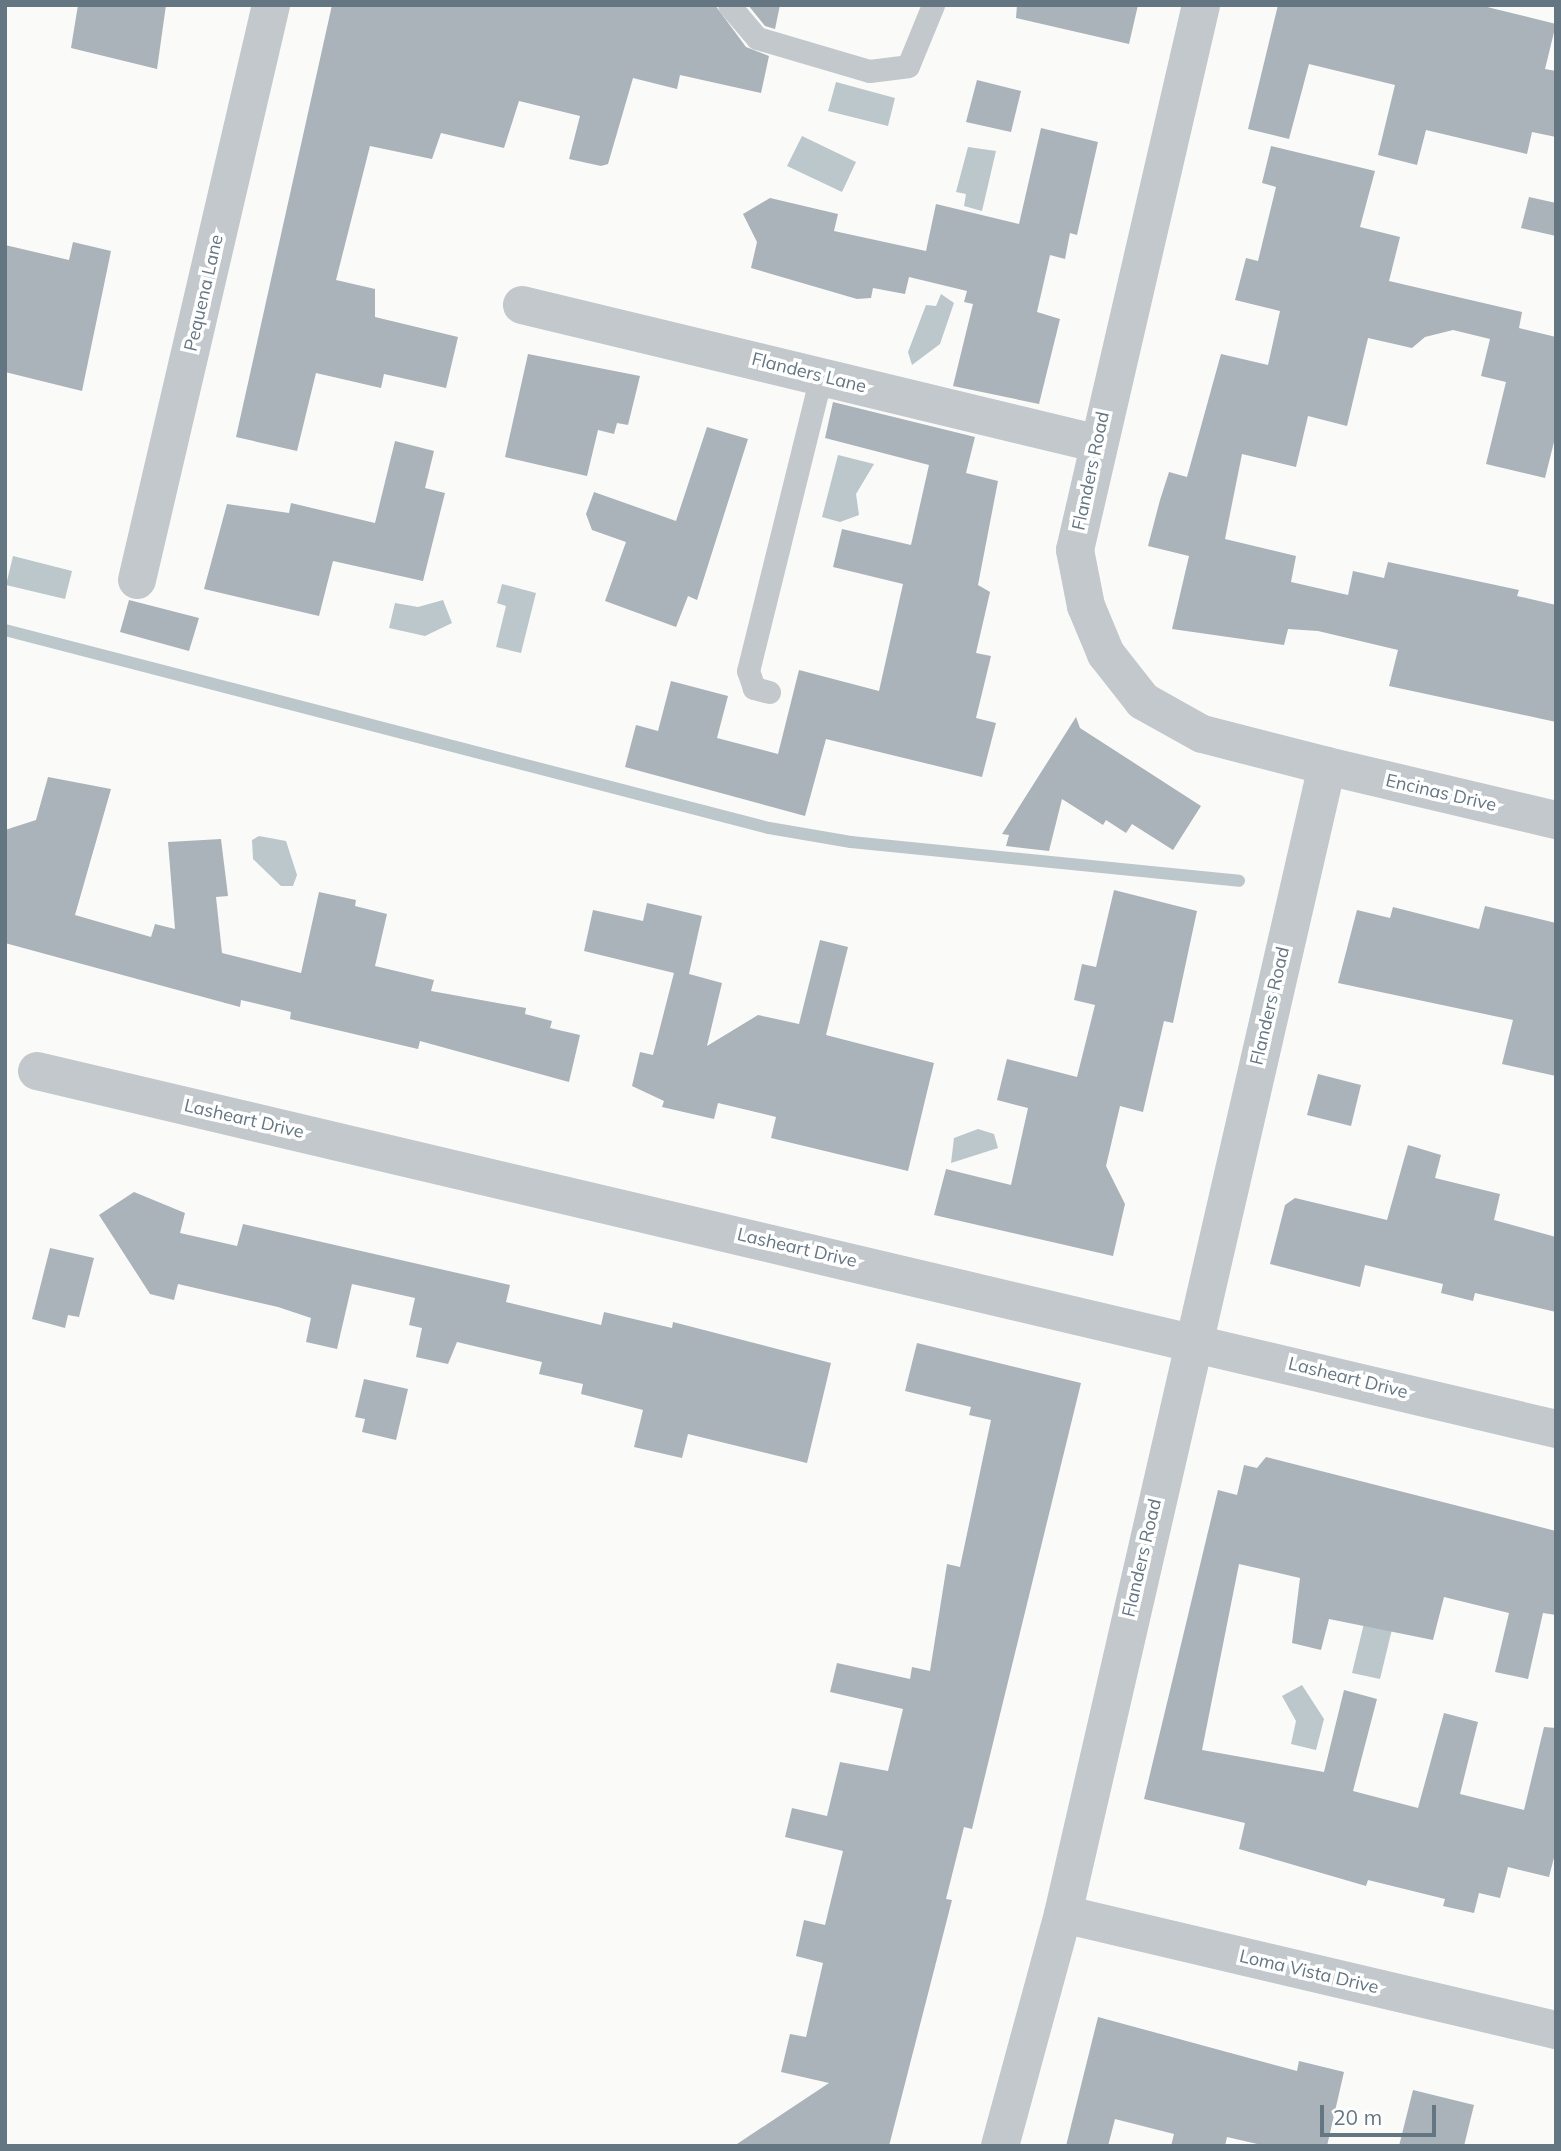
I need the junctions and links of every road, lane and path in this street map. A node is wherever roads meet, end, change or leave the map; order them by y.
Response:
1 (271, 5) edge
2 (729, 5) edge
3 (933, 5) edge
4 (1202, 5) edge
5 (523, 305) dead end
6 (821, 375) junction
7 (1095, 443) junction
8 (137, 580) dead end
9 (769, 692) dead end
10 (1327, 766) junction
11 (1556, 820) edge
12 (37, 1071) dead end
13 (1191, 1339) junction
14 (1556, 1429) edge
15 (1063, 1914) junction
16 (1556, 2030) edge
17 (1000, 2146) edge

1 - 8 street, Pequena Lane
2 - 3 lane
4 - 7 street, Flanders Road
5 - 6 street, Flanders Lane
6 - 7 street, Flanders Lane
6 - 9 lane
7 - 10 street, Flanders Road
10 - 11 street, Encinas Drive
10 - 13 street, Flanders Road
12 - 13 street, Lasheart Drive
13 - 14 street, Lasheart Drive
13 - 15 street, Flanders Road
15 - 16 street, Loma Vista Drive
15 - 17 street, Flanders Road

